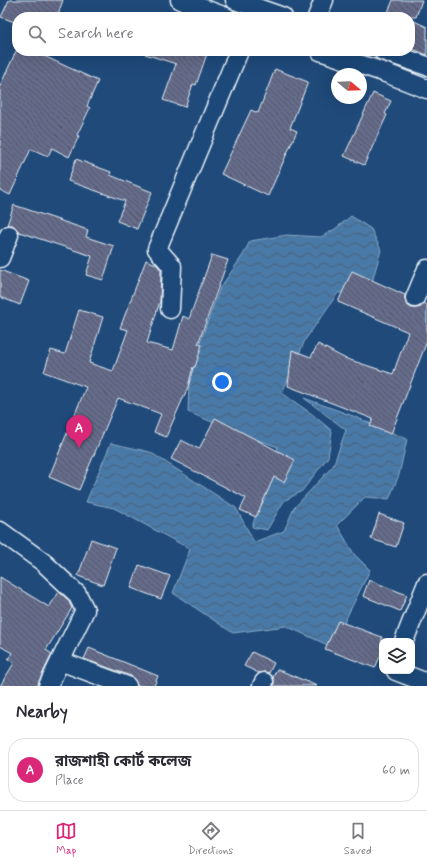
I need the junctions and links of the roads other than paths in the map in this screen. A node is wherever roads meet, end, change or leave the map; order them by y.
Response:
1 (180, 0) edge
2 (235, 0) edge
3 (324, 0) edge
4 (212, 12) edge
5 (253, 12) edge
6 (319, 12) edge
7 (237, 56) edge
8 (335, 56) edge
9 (398, 56) edge
10 (427, 66) edge
11 (427, 89) edge
12 (9, 235) dead end
13 (0, 258) edge
14 (427, 269) edge
15 (415, 298) dead end
16 (170, 309) dead end
17 (0, 532) edge
18 (427, 584) edge
19 (405, 638) edge
20 (60, 661) junction
21 (404, 674) edge
22 (427, 683) edge
23 (48, 686) edge
24 (126, 686) edge

1 - 4 street
2 - 5 street
3 - 6 street
7 - 16 street
8 - 11 street
9 - 10 street
12 - 13 street
14 - 15 street
17 - 20 street
18 - 19 street
20 - 23 street
20 - 24 street
21 - 22 street

